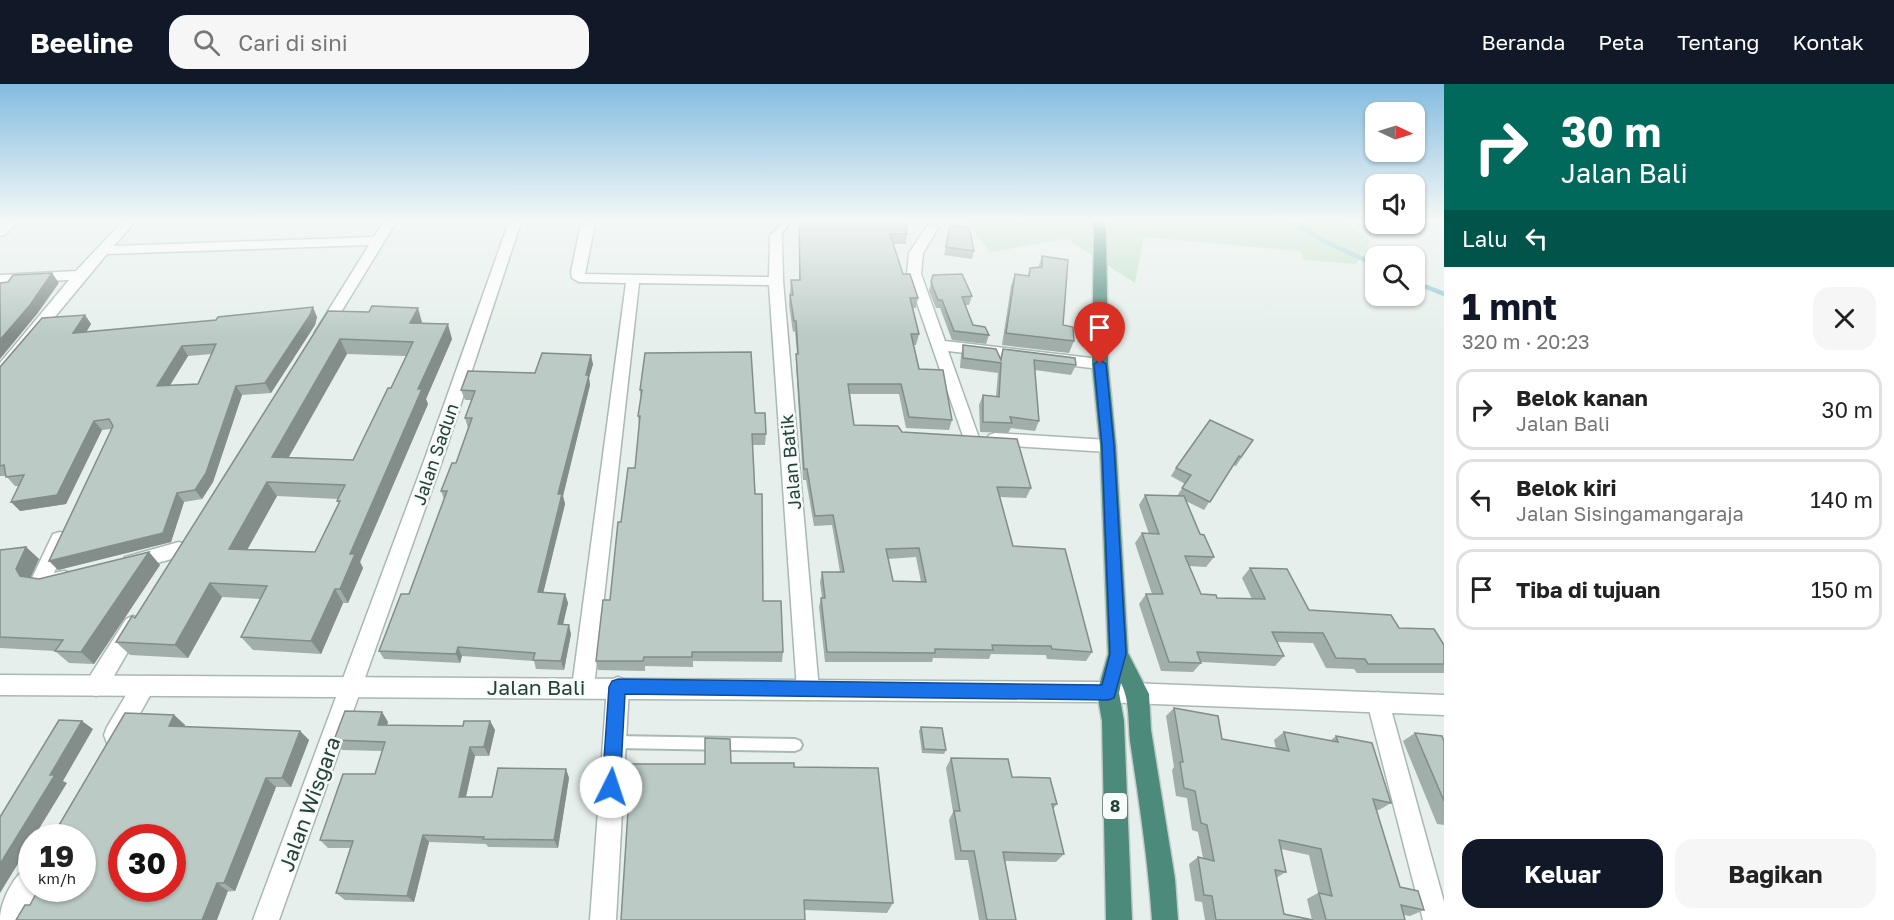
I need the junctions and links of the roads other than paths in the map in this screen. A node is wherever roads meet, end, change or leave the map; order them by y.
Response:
1 (95, 258) edge
2 (368, 258) edge
3 (503, 258) edge
4 (581, 258) edge
5 (779, 258) edge
6 (916, 258) edge
7 (1100, 258) edge
8 (80, 275) junction
9 (0, 279) edge
10 (633, 279) junction
11 (776, 281) junction
12 (938, 345) junction
13 (312, 347) edge
14 (1100, 364) junction
15 (0, 373) edge
16 (950, 437) edge
17 (971, 438) junction
18 (1108, 446) junction
19 (70, 518) edge
20 (111, 567) edge
21 (167, 570) edge
22 (76, 576) edge
23 (144, 608) edge
24 (1118, 654) junction
25 (0, 685) edge
26 (96, 686) junction
27 (143, 687) junction
28 (583, 687) junction
29 (618, 687) junction
30 (352, 688) junction
31 (808, 690) junction
32 (1108, 693) junction
33 (1138, 694) junction
34 (1378, 702) junction
35 (1444, 705) edge
36 (614, 742) junction
37 (795, 745) dead end
38 (102, 757) edge
39 (18, 902) edge
40 (7, 920) edge
41 (266, 920) edge
42 (603, 920) edge
43 (1119, 920) edge
44 (1165, 920) edge
45 (1437, 920) edge

1 - 8 street
2 - 13 street
3 - 30 street, Jalan Sadun
4 - 10 street
5 - 11 street, Jalan Batik
6 - 12 street
7 - 14 highway, 8
8 - 9 street
8 - 15 street
10 - 11 street
10 - 28 street
11 - 31 street, Jalan Batik
12 - 14 street
12 - 17 street
14 - 18 highway, 8
16 - 17 street
17 - 18 street
18 - 24 highway, 8
19 - 22 street
20 - 21 street
23 - 26 street
24 - 32 highway, 8
24 - 33 highway, 8
25 - 26 street, Jalan Bali
26 - 27 street, Jalan Bali
27 - 30 street, Jalan Bali
27 - 38 street
28 - 29 street, Jalan Bali
28 - 30 street, Jalan Bali
29 - 31 street, Jalan Bali
29 - 36 street
30 - 41 street, Jalan Wisgara
31 - 32 street, Jalan Bali
32 - 33 street, Jalan Bali
32 - 43 highway, 8
33 - 34 street, Jalan Bali
33 - 44 highway, 8
34 - 35 street, Jalan Bali
34 - 45 street
36 - 37 lane
36 - 42 street
39 - 40 street

